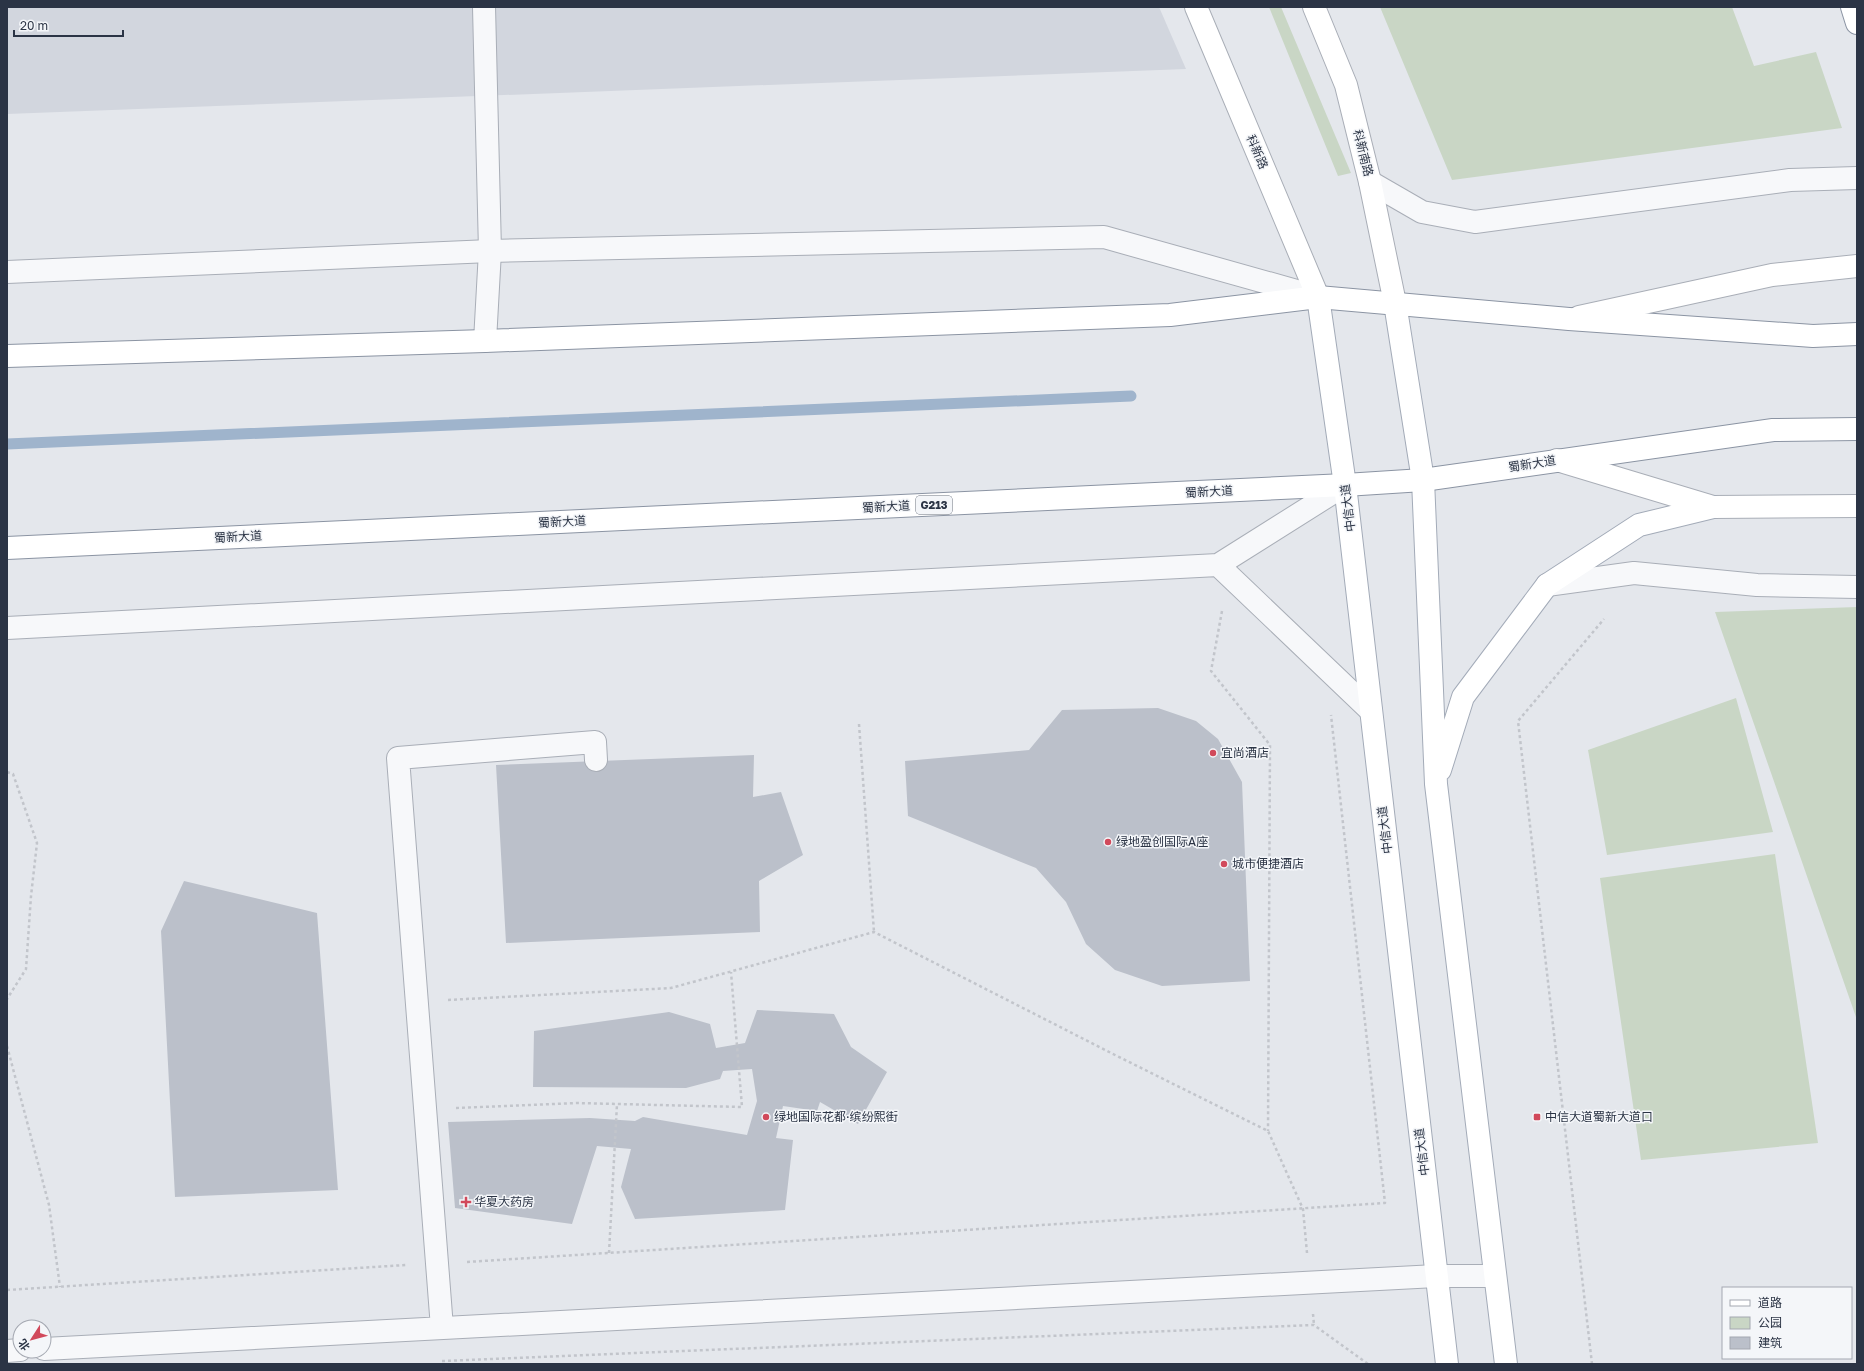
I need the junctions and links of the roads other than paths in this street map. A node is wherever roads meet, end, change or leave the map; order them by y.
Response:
1 (484, 7) edge
2 (1196, 7) edge
3 (1314, 7) edge
4 (1852, 7) edge
5 (1857, 23) edge
6 (1857, 178) edge
7 (1370, 182) junction
8 (490, 251) junction
9 (1857, 266) edge
10 (7, 272) edge
11 (1318, 297) junction
12 (1395, 303) junction
13 (1569, 319) junction
14 (1857, 334) edge
15 (485, 341) junction
16 (7, 356) edge
17 (1857, 430) edge
18 (1557, 460) junction
19 (1424, 480) junction
20 (1345, 485) junction
21 (1857, 506) edge
22 (1713, 507) junction
23 (7, 548) edge
24 (1218, 565) junction
25 (1547, 584) junction
26 (1857, 587) edge
27 (7, 628) edge
28 (1371, 711) junction
29 (596, 760) dead end
30 (1436, 784) junction
31 (1436, 1276) junction
32 (1495, 1276) junction
33 (442, 1328) junction
34 (52, 1349) edge
35 (1448, 1364) edge
36 (1506, 1364) edge

1 - 8 street
2 - 11 main road, 科新路
3 - 7 main road, 科新南路
4 - 5 main road
6 - 7 street
7 - 12 main road, 科新南路
8 - 10 street
8 - 11 street
8 - 15 street
9 - 13 main road
11 - 12 main road
11 - 15 main road
11 - 20 main road, 中信大道
12 - 13 main road
12 - 19 main road
13 - 14 main road
15 - 16 main road
17 - 18 main road, 蜀新大道 / G213
18 - 19 main road, 蜀新大道 / G213
18 - 22 main road
19 - 20 main road, 蜀新大道 / G213
19 - 30 main road
20 - 23 main road, 蜀新大道 / G213
20 - 24 street
20 - 28 main road, 中信大道
21 - 22 main road
22 - 25 main road
24 - 27 street
24 - 28 street
25 - 26 street
25 - 30 main road
28 - 31 main road, 中信大道
29 - 33 street
30 - 32 main road
31 - 32 street
31 - 33 street
31 - 35 main road, 中信大道
32 - 36 main road
33 - 34 street

